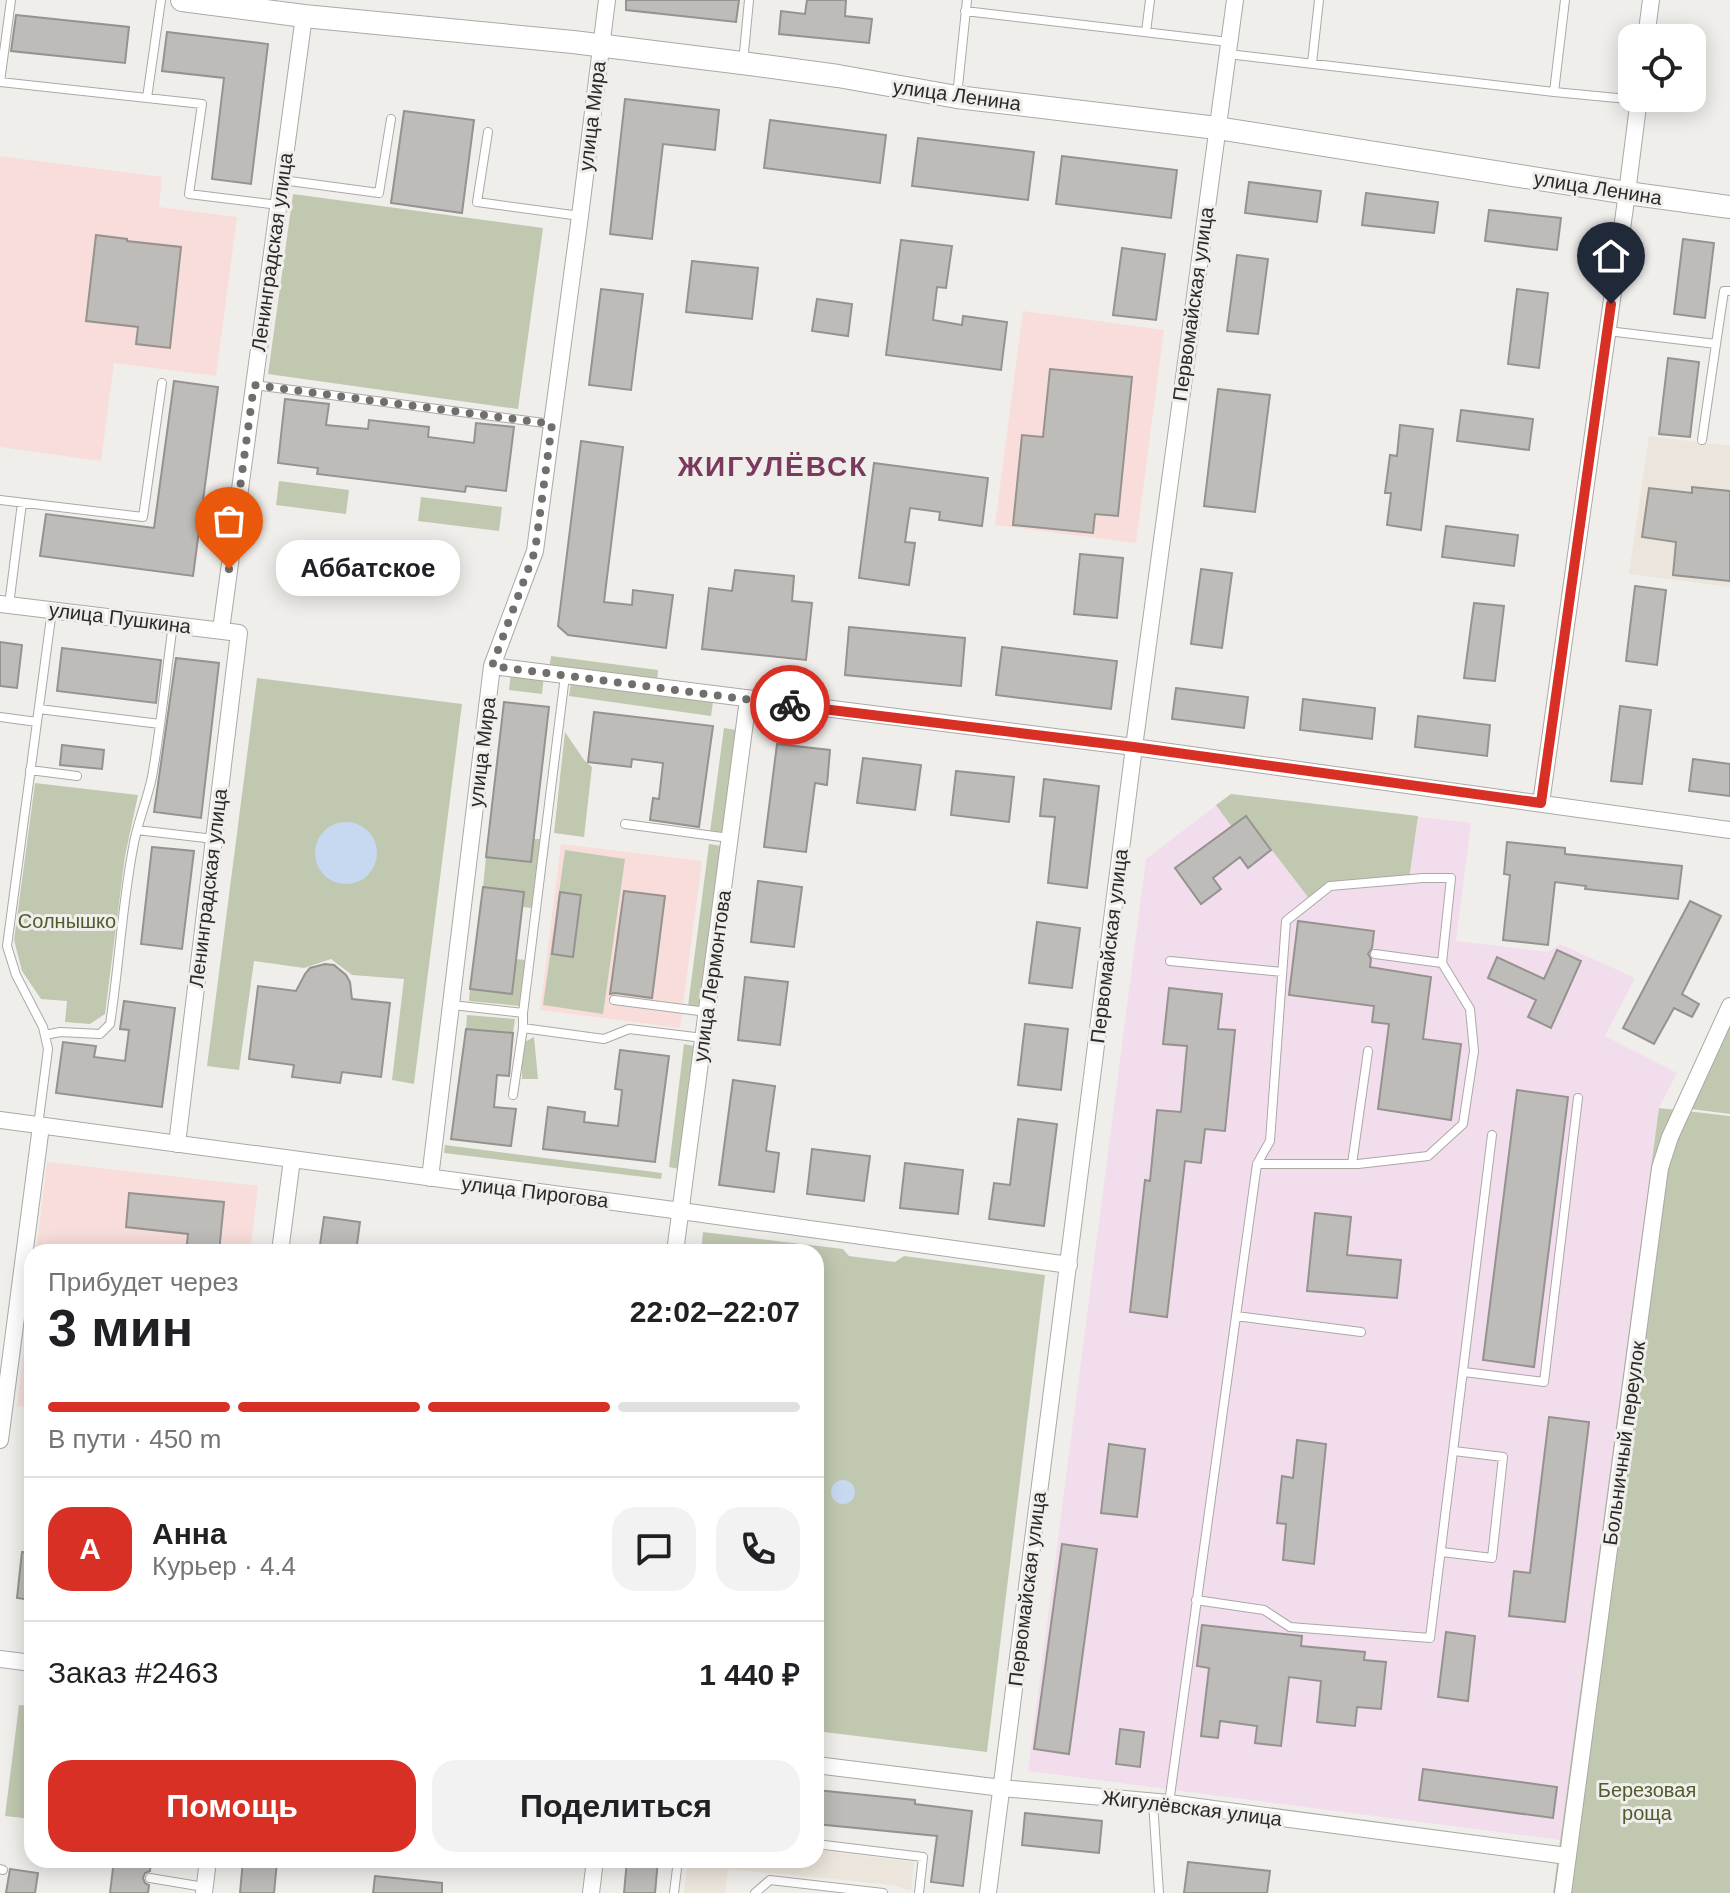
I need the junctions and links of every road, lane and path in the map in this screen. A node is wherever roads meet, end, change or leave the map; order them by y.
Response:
1 (11, 0) edge
2 (161, 0) edge
3 (182, 0) edge
4 (607, 0) edge
5 (749, 0) edge
6 (967, 0) edge
7 (1150, 0) edge
8 (1235, 0) edge
9 (1319, 0) edge
10 (1565, 0) edge
11 (1651, 0) edge
12 (965, 11) junction
13 (304, 16) junction
14 (1648, 24) edge
15 (1146, 32) junction
16 (601, 46) junction
17 (1228, 48) junction
18 (742, 63) junction
19 (1312, 63) junction
20 (0, 82) edge
21 (1554, 92) junction
22 (957, 97) junction
23 (1618, 97) edge
24 (147, 98) junction
25 (1636, 112) edge
26 (391, 119) dead end
27 (1217, 128) junction
28 (488, 132) dead end
29 (282, 180) junction
30 (1627, 193) junction
31 (279, 205) junction
32 (1730, 207) edge
33 (580, 216) junction
34 (1730, 291) edge
35 (1608, 331) junction
36 (1716, 344) junction
37 (162, 383) dead end
38 (254, 385) junction
39 (552, 424) junction
40 (1702, 440) dead end
41 (0, 500) edge
42 (22, 503) junction
43 (4, 604) edge
44 (52, 610) junction
45 (173, 624) junction
46 (221, 630) junction
47 (239, 633) joint
48 (492, 666) junction
49 (565, 676) junction
50 (748, 699) junction
51 (39, 709) junction
52 (0, 717) edge
53 (37, 722) junction
54 (160, 724) junction
55 (1134, 747) junction
56 (30, 770) junction
57 (77, 776) dead end
58 (1541, 803) junction
59 (625, 824) dead end
60 (137, 830) junction
61 (1730, 830) edge
62 (730, 838) junction
63 (214, 839) junction
64 (1375, 954) dead end
65 (1170, 961) dead end
66 (1442, 963) junction
67 (1282, 972) junction
68 (614, 1000) dead end
69 (451, 1005) junction
70 (1730, 1006) edge
71 (707, 1012) junction
72 (523, 1013) junction
73 (523, 1028) junction
74 (45, 1035) junction
75 (704, 1038) junction
76 (1368, 1051) dead end
77 (513, 1095) dead end
78 (1578, 1098) dead end
79 (0, 1120) edge
80 (39, 1126) junction
81 (1492, 1135) dead end
82 (177, 1144) junction
83 (292, 1159) junction
84 (1257, 1164) junction
85 (1352, 1164) junction
86 (430, 1178) junction
87 (681, 1211) junction
88 (281, 1244) edge
89 (676, 1244) edge
90 (1069, 1265) junction
91 (1236, 1316) junction
92 (1361, 1332) dead end
93 (1464, 1372) junction
94 (4, 1381) edge
95 (0, 1440) edge
96 (1454, 1451) junction
97 (1442, 1552) junction
98 (1196, 1600) junction
99 (0, 1659) edge
100 (24, 1662) edge
101 (824, 1766) edge
102 (1002, 1788) junction
103 (1161, 1803) junction
104 (824, 1845) edge
105 (1567, 1856) junction
106 (207, 1868) edge
107 (594, 1868) edge
108 (677, 1868) edge
109 (150, 1878) dead end
110 (205, 1890) edge
111 (591, 1893) edge
112 (674, 1893) edge
113 (755, 1893) edge
114 (883, 1893) edge
115 (919, 1893) edge
116 (988, 1893) edge
117 (1159, 1893) edge
118 (1563, 1893) edge

1 - 20 lane
2 - 24 lane
3 - 13 street, улица Ленина
4 - 16 street, улица Мира
5 - 18 lane
6 - 12 lane
7 - 15 lane
8 - 17 street, Первомайская улица
9 - 19 lane
10 - 21 lane
11 - 14 street
12 - 15 lane
12 - 22 lane
13 - 16 street, улица Ленина
13 - 29 street, Ленинградская улица
15 - 17 lane
16 - 18 street, улица Ленина
16 - 33 street, улица Мира
17 - 19 lane
17 - 27 street, Первомайская улица
18 - 22 street, улица Ленина
19 - 21 lane
20 - 24 lane
21 - 23 lane
22 - 27 street, улица Ленина
24 - 31 lane
25 - 30 street
26 - 29 lane
27 - 30 street, улица Ленина
27 - 55 street, Первомайская улица
28 - 33 lane
29 - 31 street, Ленинградская улица
30 - 32 street, улица Ленина
30 - 35 street
31 - 38 street, Ленинградская улица
33 - 39 street, улица Мира
34 - 36 lane
35 - 36 lane
35 - 58 street
36 - 40 lane
37 - 42 lane
38 - 39 lane
38 - 46 street, Ленинградская улица
39 - 48 street, улица Мира
41 - 42 lane
42 - 43 lane
43 - 44 street, улица Пушкина
44 - 45 street, улица Пушкина
44 - 51 lane
45 - 46 street, улица Пушкина
45 - 54 lane
46 - 47 street, улица Пушкина
47 - 63 street, Ленинградская улица
48 - 49 street
48 - 69 street, улица Мира
49 - 50 street
49 - 72 lane
50 - 55 street
50 - 62 street, улица Лермонтова
51 - 53 lane
51 - 54 lane
52 - 53 lane
53 - 56 lane
54 - 60 lane
55 - 58 street
55 - 90 street, Первомайская улица
56 - 57 lane
56 - 74 lane
58 - 61 street
59 - 62 lane
60 - 63 lane
60 - 74 lane
62 - 71 street, улица Лермонтова
63 - 82 street, Ленинградская улица
64 - 66 lane
65 - 67 lane
66 - 67 lane
66 - 85 lane
67 - 84 lane
68 - 71 lane
69 - 72 lane
69 - 86 street, улица Мира
70 - 105 street, Больничный переулок
71 - 75 street, улица Лермонтова
72 - 73 lane
73 - 75 lane
73 - 77 lane
74 - 80 lane
75 - 87 street, улица Лермонтова
76 - 85 lane
78 - 93 lane
79 - 80 street, улица Пирогова
80 - 82 street, улица Пирогова
80 - 94 street
81 - 93 lane
82 - 83 street, улица Пирогова
83 - 86 street, улица Пирогова
83 - 88 street
84 - 85 lane
84 - 91 lane
86 - 87 street, улица Пирогова
87 - 89 street, улица Лермонтова
87 - 90 street, улица Пирогова
90 - 102 street, Первомайская улица
91 - 92 lane
91 - 98 lane
93 - 96 lane
94 - 95 street
96 - 97 lane
96 - 97 lane
97 - 98 lane
98 - 103 lane
99 - 100 street
101 - 102 street, Жигулёвская улица
102 - 103 street, Жигулёвская улица
102 - 116 street, Первомайская улица
103 - 105 street, Жигулёвская улица
103 - 117 lane
104 - 115 lane
105 - 118 street, Больничный переулок
106 - 110 street
107 - 111 street
108 - 112 lane
109 - 110 lane
113 - 114 lane

